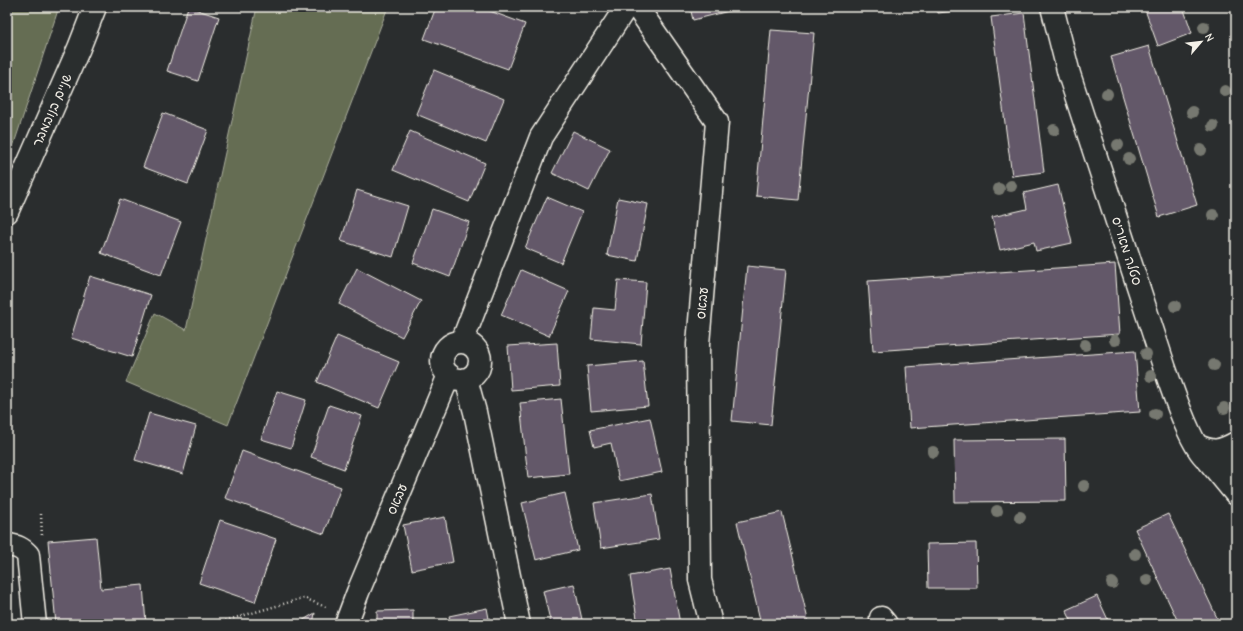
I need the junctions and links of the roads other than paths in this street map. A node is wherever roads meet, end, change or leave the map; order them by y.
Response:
1 (95, 7) edge
2 (626, 7) edge
3 (637, 7) edge
4 (1052, 7) edge
5 (7, 212) edge
6 (462, 342) junction
7 (457, 377) junction
8 (1236, 444) edge
9 (1202, 452) junction
10 (1236, 468) edge
11 (1236, 494) edge
12 (7, 545) edge
13 (348, 620) edge
14 (35, 624) edge
15 (519, 624) edge
16 (711, 624) edge

1 - 5 street, שניים בנובמבר
2 - 6 street
3 - 16 street, עבאס
4 - 9 street, סטלה מאריס
6 - 7 street
6 - 7 street
7 - 13 street, עבאס
7 - 15 street
8 - 9 street
9 - 10 street
9 - 11 street, סטלה מאריס
12 - 14 street

